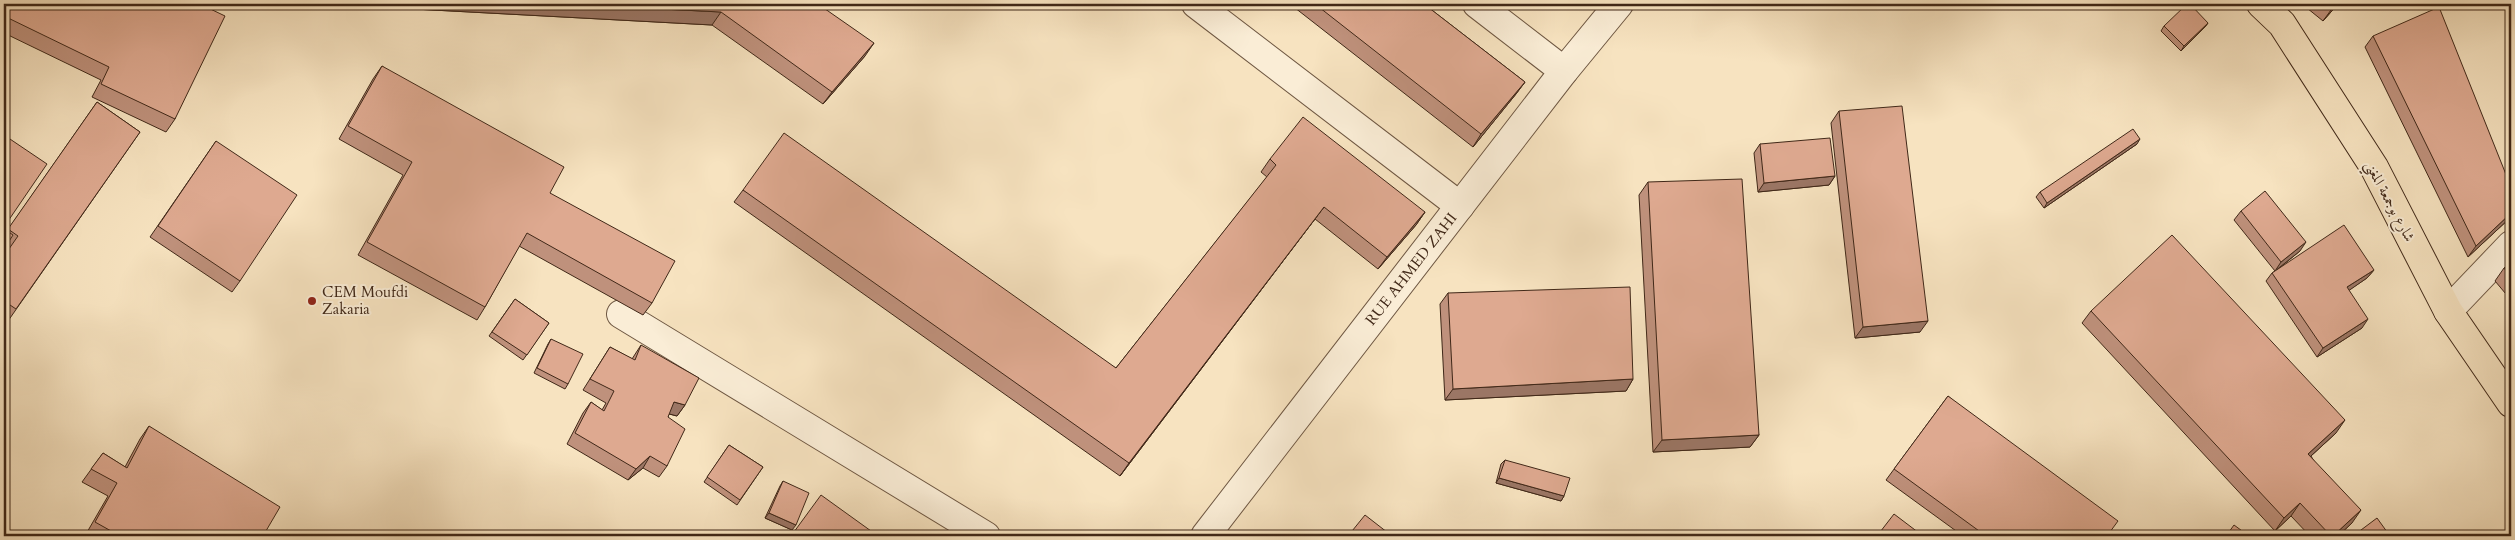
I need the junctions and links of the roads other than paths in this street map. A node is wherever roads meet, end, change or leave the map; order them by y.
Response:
1 (1196, 4) edge
2 (1477, 4) edge
3 (1619, 4) edge
4 (2261, 4) edge
5 (1564, 72) junction
6 (1460, 206) junction
7 (2511, 245) edge
8 (2448, 312) junction
9 (621, 314) dead end
10 (2511, 404) edge
11 (986, 536) edge
12 (1206, 536) edge

1 - 6 street
2 - 5 street
3 - 5 street, RUE AHMED ZAHI
4 - 8 main road, شارع بوجمعة المغني
5 - 6 street, RUE AHMED ZAHI
6 - 12 street, RUE AHMED ZAHI
7 - 8 street
8 - 10 main road, شارع بوجمعة المغني
9 - 11 street

